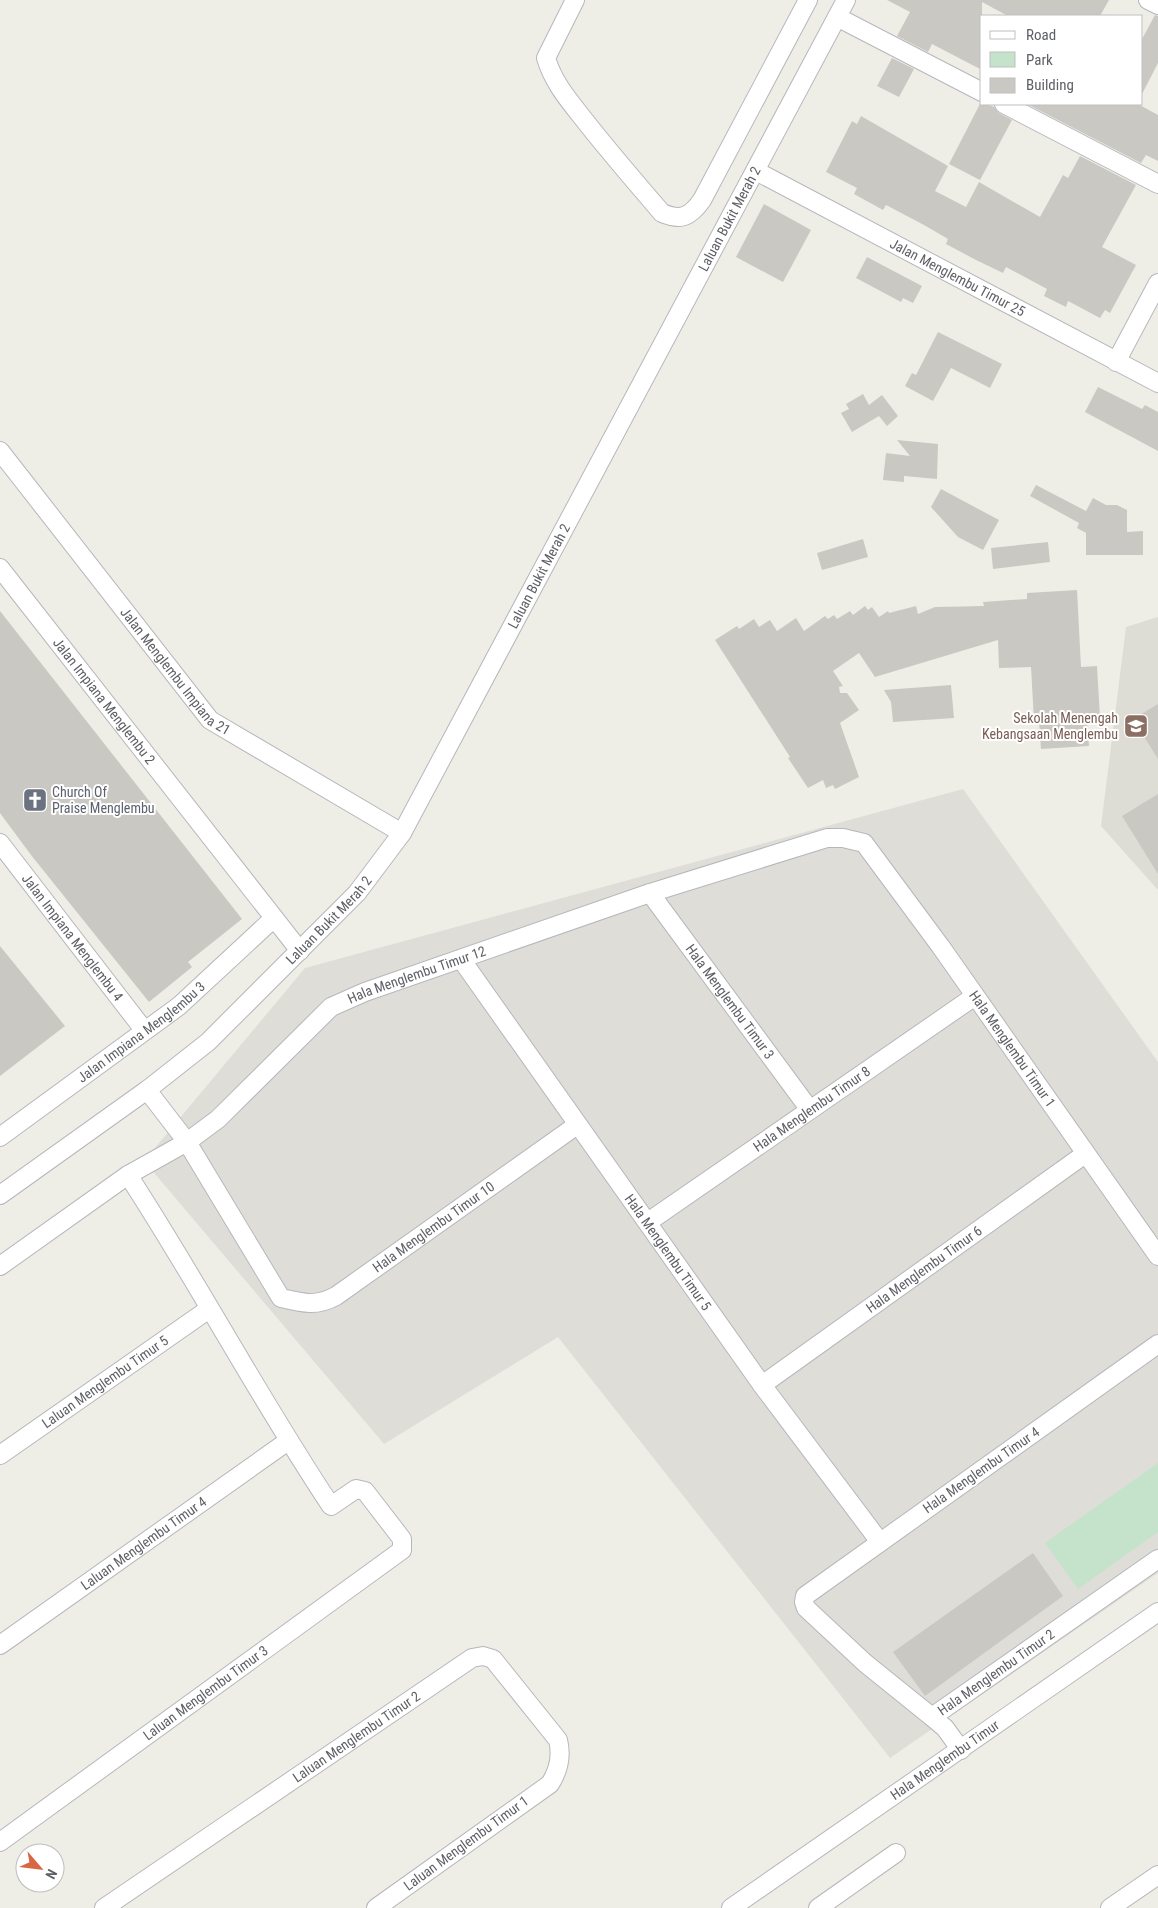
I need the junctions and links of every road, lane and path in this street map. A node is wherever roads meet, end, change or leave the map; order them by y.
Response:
1 (575, 0) edge
2 (808, 0) edge
3 (846, 0) edge
4 (1148, 0) edge
5 (1158, 5) edge
6 (837, 17) junction
7 (980, 91) edge
8 (1006, 105) edge
9 (756, 172) junction
10 (1158, 184) edge
11 (1158, 283) edge
12 (1116, 362) junction
13 (1158, 383) edge
14 (0, 451) edge
15 (0, 568) edge
16 (402, 833) junction
17 (0, 843) edge
18 (864, 843) joint
19 (650, 893) junction
20 (274, 918) junction
21 (300, 951) junction
22 (461, 959) junction
23 (975, 996) junction
24 (144, 1030) junction
25 (147, 1090) junction
26 (810, 1110) junction
27 (577, 1124) junction
28 (0, 1137) edge
29 (187, 1142) junction
30 (1085, 1154) junction
31 (128, 1175) junction
32 (0, 1194) edge
33 (648, 1222) junction
34 (1158, 1256) edge
35 (0, 1266) edge
36 (209, 1309) junction
37 (1158, 1344) edge
38 (762, 1385) junction
39 (288, 1441) junction
40 (0, 1455) edge
41 (880, 1542) junction
42 (1158, 1559) edge
43 (806, 1596) joint
44 (1158, 1612) edge
45 (0, 1645) edge
46 (932, 1718) junction
47 (961, 1750) junction
48 (554, 1777) joint
49 (0, 1842) edge
50 (896, 1853) dead end
51 (1158, 1875) edge
52 (104, 1908) edge
53 (376, 1908) edge
54 (732, 1908) edge
55 (818, 1908) edge
56 (1110, 1908) edge

1 - 2 street
3 - 6 street, Laluan Bukit Merah 2
4 - 5 street
6 - 7 street
6 - 9 street, Laluan Bukit Merah 2
8 - 10 street
9 - 12 street, Jalan Menglembu Timur 25
9 - 16 street, Laluan Bukit Merah 2
11 - 12 street
12 - 13 street, Jalan Menglembu Timur 25
14 - 16 street, Jalan Menglembu Impiana 21
15 - 20 street, Jalan Impiana Menglembu 2
16 - 21 street, Laluan Bukit Merah 2
17 - 24 street, Jalan Impiana Menglembu 4
18 - 19 street, Hala Menglembu Timur 12
18 - 23 street, Hala Menglembu Timur 1
19 - 22 street, Hala Menglembu Timur 12
19 - 26 street, Hala Menglembu Timur 3
20 - 21 street, Jalan Impiana Menglembu 2
20 - 24 street, Jalan Impiana Menglembu 3
21 - 25 street, Laluan Bukit Merah 2
22 - 27 street, Hala Menglembu Timur 5
22 - 29 street, Hala Menglembu Timur 12
23 - 26 street, Hala Menglembu Timur 8
23 - 30 street, Hala Menglembu Timur 1
24 - 28 street, Jalan Impiana Menglembu 3
25 - 29 street
25 - 32 street, Laluan Bukit Merah 2
26 - 33 street, Hala Menglembu Timur 8
27 - 29 street, Hala Menglembu Timur 10
27 - 33 street, Hala Menglembu Timur 5
29 - 31 street, Hala Menglembu Timur 12
30 - 34 street, Hala Menglembu Timur 1
30 - 38 street, Hala Menglembu Timur 6
31 - 35 street, Hala Menglembu Timur 12
31 - 36 street
33 - 38 street, Hala Menglembu Timur 5
36 - 39 street
36 - 40 street, Laluan Menglembu Timur 5
37 - 41 street, Hala Menglembu Timur 4
38 - 41 street, Hala Menglembu Timur 5
39 - 45 street, Laluan Menglembu Timur 4
39 - 49 street, Laluan Menglembu Timur 3
41 - 43 street, Hala Menglembu Timur 4
42 - 46 street, Hala Menglembu Timur 2
43 - 46 street, Hala Menglembu Timur 2
44 - 47 street, Hala Menglembu Timur
46 - 47 street
47 - 54 street, Hala Menglembu Timur
48 - 52 street, Laluan Menglembu Timur 2
48 - 53 street, Laluan Menglembu Timur 1
50 - 55 street
51 - 56 street

